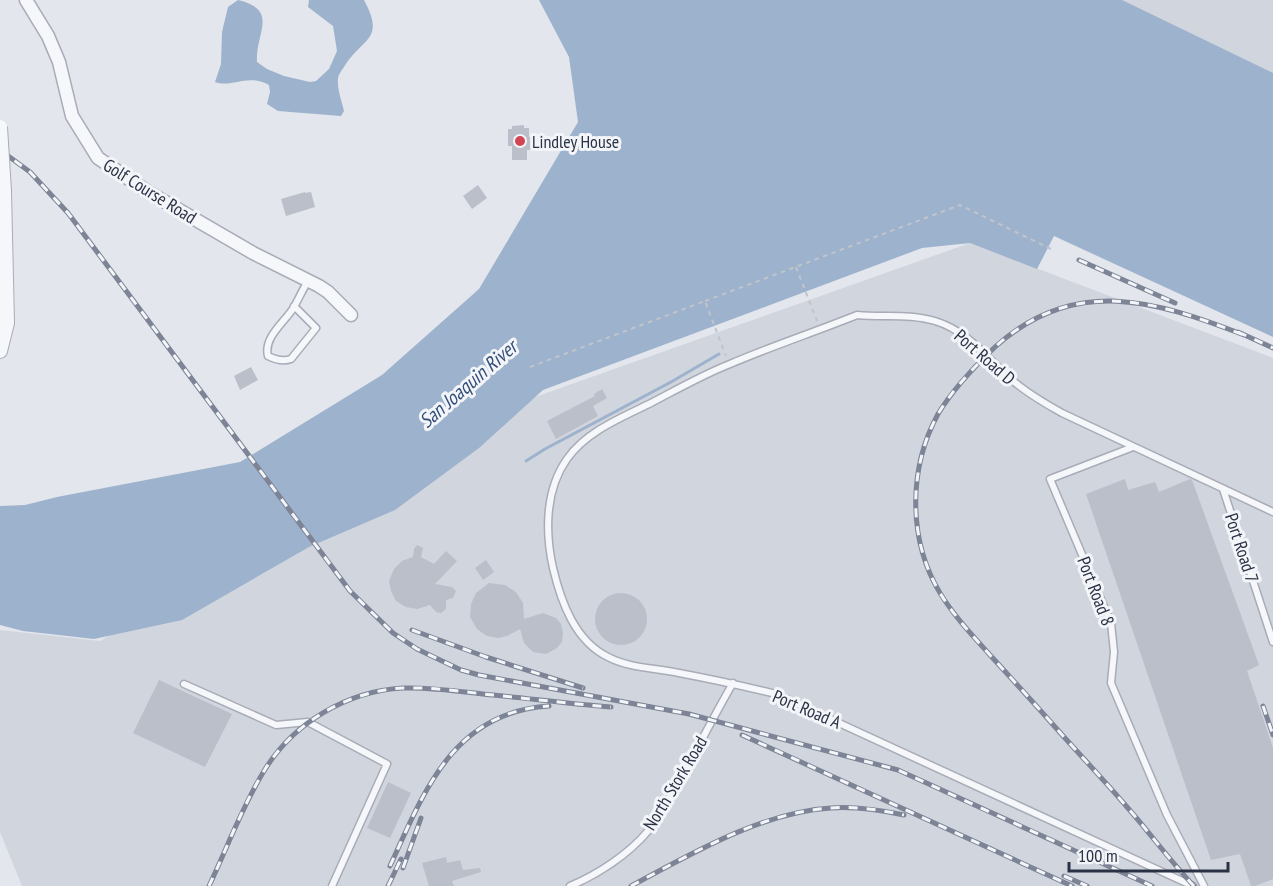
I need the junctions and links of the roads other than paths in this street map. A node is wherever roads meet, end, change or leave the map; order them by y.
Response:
1 (26, 0) edge
2 (0, 127) edge
3 (308, 280) junction
4 (294, 306) junction
5 (351, 315) dead end
6 (0, 351) edge
7 (1133, 447) junction
8 (564, 463) joint
9 (1223, 489) junction
10 (1273, 512) edge
11 (1273, 642) edge
12 (733, 683) junction
13 (184, 684) dead end
14 (574, 885) edge
15 (332, 886) edge
16 (1193, 886) edge
17 (1204, 886) edge

1 - 3 street, Golf Course Road
2 - 6 street, bridge
3 - 4 lane
3 - 5 street, Golf Course Road
4 - 4 lane
7 - 8 lane, Port Road D
7 - 9 lane, Port Road D
7 - 17 lane, Port Road 8
8 - 12 lane, Port Road A
9 - 10 lane, Port Road D
9 - 11 lane, Port Road 7
12 - 14 lane, North Stork Road
12 - 16 lane, Port Road A
13 - 15 lane

